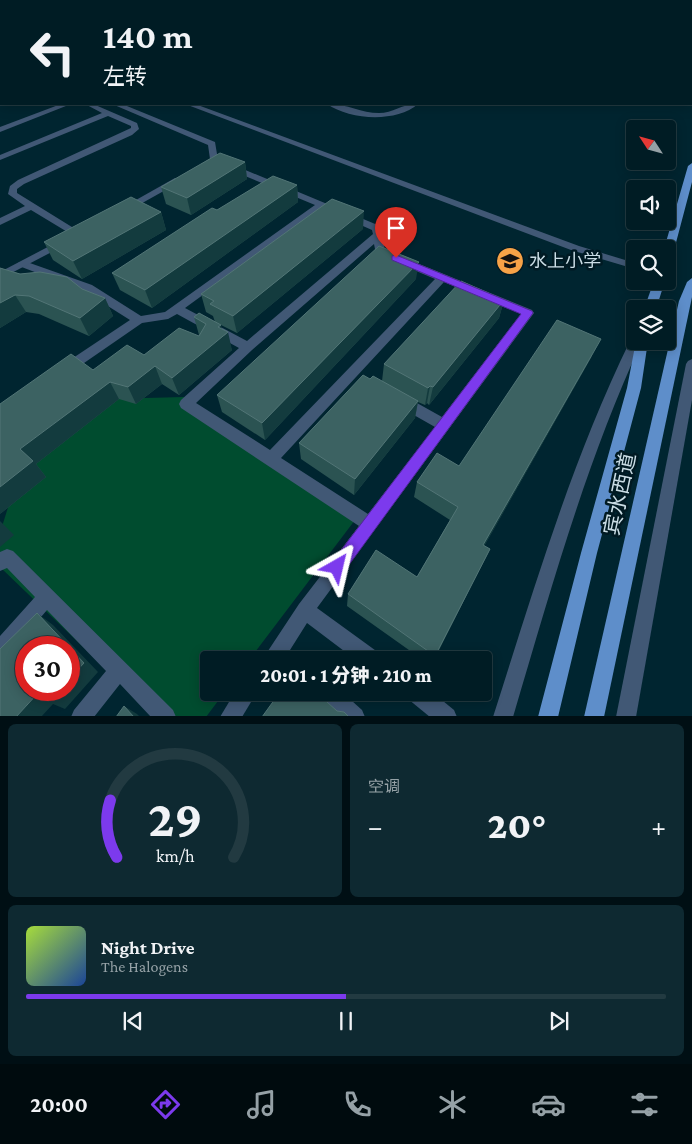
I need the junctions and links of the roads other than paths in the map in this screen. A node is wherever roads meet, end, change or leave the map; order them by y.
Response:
1 (64, 105) edge
2 (90, 105) edge
3 (118, 105) edge
4 (192, 105) edge
5 (334, 105) edge
6 (412, 105) edge
7 (108, 113) junction
8 (0, 130) edge
9 (0, 158) edge
10 (214, 160) junction
11 (692, 166) edge
12 (197, 169) edge
13 (180, 179) edge
14 (321, 205) junction
15 (31, 206) junction
16 (120, 211) edge
17 (0, 222) edge
18 (378, 235) junction
19 (672, 240) edge
20 (626, 263) edge
21 (23, 264) junction
22 (0, 276) edge
23 (442, 278) junction
24 (692, 282) edge
25 (177, 309) junction
26 (139, 320) junction
27 (248, 347) junction
28 (632, 350) edge
29 (640, 350) edge
30 (692, 364) edge
31 (57, 375) edge
32 (394, 397) edge
33 (444, 425) junction
34 (271, 460) junction
35 (370, 524) junction
36 (0, 562) edge
37 (48, 597) junction
38 (305, 610) junction
39 (0, 650) edge
40 (282, 651) edge
41 (360, 651) edge
42 (120, 670) junction
43 (241, 701) edge
44 (337, 701) edge
45 (427, 701) edge
46 (81, 716) edge
47 (166, 716) edge
48 (230, 716) edge
49 (355, 716) edge
50 (447, 716) edge
51 (503, 716) edge
52 (548, 716) edge
53 (594, 716) edge
54 (626, 716) edge

1 - 8 street
2 - 7 street
3 - 10 street
4 - 20 street
5 - 6 street
7 - 9 street
7 - 15 street
10 - 12 street
10 - 14 street
11 - 19 main road
13 - 16 street
14 - 18 street
14 - 25 street
15 - 17 street
15 - 21 street
18 - 23 street
18 - 27 street
21 - 22 street
21 - 26 street
23 - 33 street
23 - 34 street
24 - 53 main road, 宾水西道
25 - 26 street
25 - 27 street
26 - 31 street
27 - 34 street
28 - 51 street
29 - 52 main road, 宾水西道
30 - 54 street
32 - 33 street
33 - 35 street
34 - 35 street
35 - 38 street
36 - 37 street
37 - 39 street
37 - 42 street
38 - 40 street
38 - 41 street
42 - 46 street
42 - 47 street
43 - 48 street
44 - 49 street
45 - 50 street

